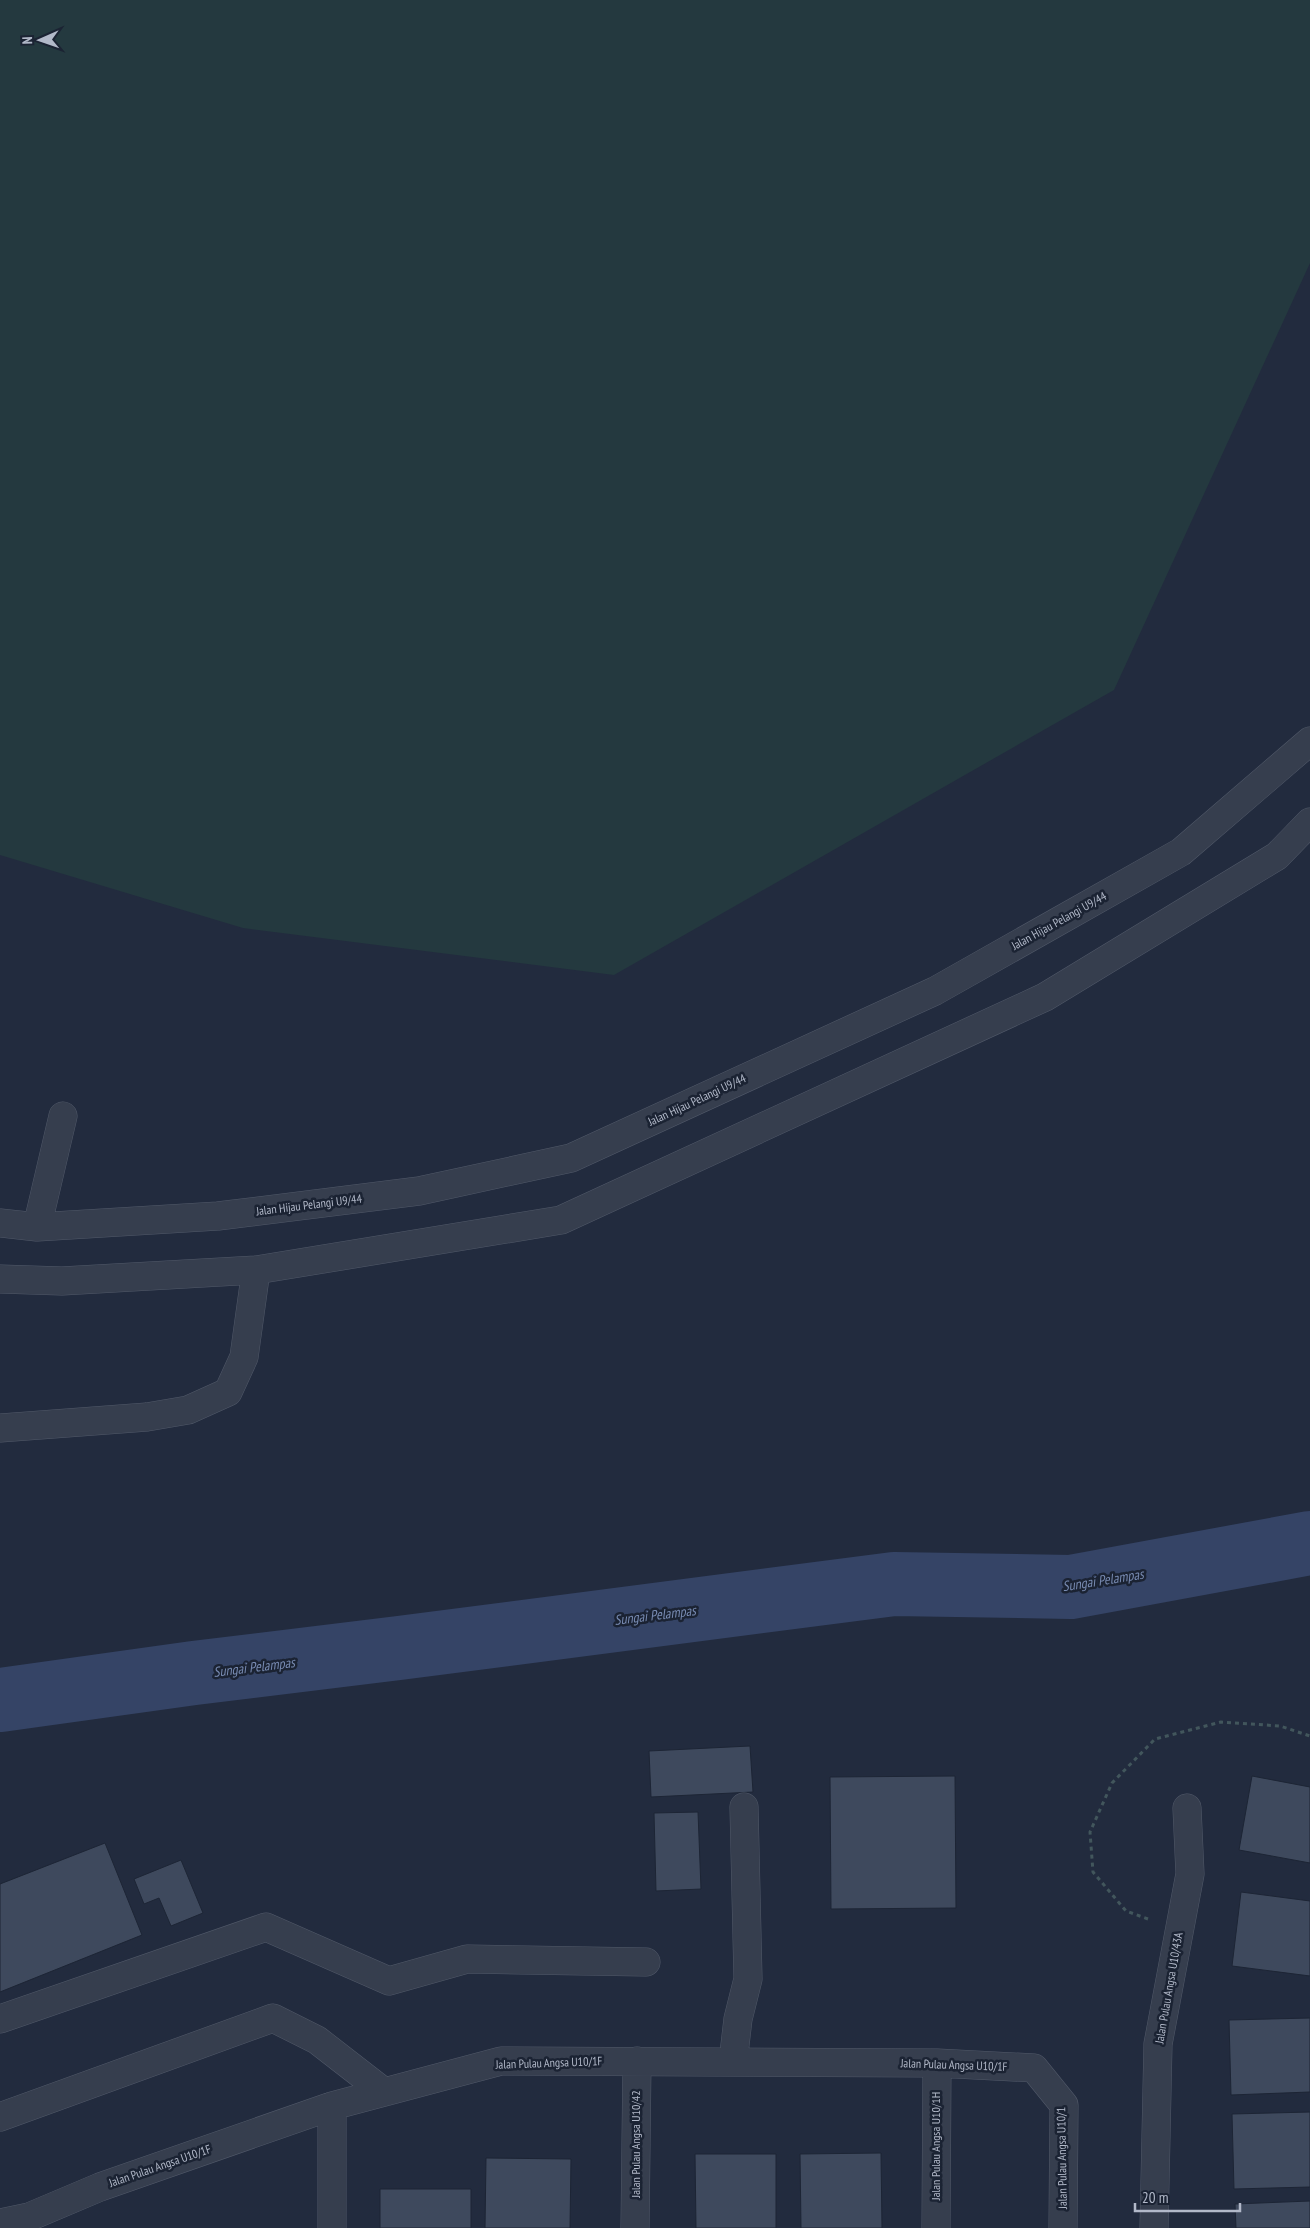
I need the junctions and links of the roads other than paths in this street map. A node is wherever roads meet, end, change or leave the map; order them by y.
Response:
1 (1310, 742) edge
2 (1310, 822) edge
3 (63, 1116) dead end
4 (0, 1223) edge
5 (37, 1227) junction
6 (256, 1270) junction
7 (0, 1279) edge
8 (0, 1428) edge
9 (744, 1807) dead end
10 (1187, 1808) dead end
11 (646, 1962) dead end
12 (0, 2019) edge
13 (637, 2061) junction
14 (733, 2062) junction
15 (937, 2063) junction
16 (1034, 2068) joint
17 (384, 2092) junction
18 (332, 2106) junction
19 (0, 2117) edge
20 (29, 2222) edge
21 (0, 2223) edge
22 (332, 2228) edge
23 (635, 2228) edge
24 (936, 2228) edge
25 (1063, 2228) edge
26 (1154, 2228) edge

1 - 5 street, Jalan Hijau Pelangi U9/44
2 - 6 street
3 - 5 street
4 - 5 street, Jalan Hijau Pelangi U9/44
6 - 7 street
6 - 8 street
9 - 14 street
10 - 26 street, Jalan Pulau Angsa U10/43A
11 - 12 street
13 - 14 street, Jalan Pulau Angsa U10/1F
13 - 17 street, Jalan Pulau Angsa U10/1F
13 - 23 street, Jalan Pulau Angsa U10/42
14 - 15 street, Jalan Pulau Angsa U10/1F
15 - 16 street, Jalan Pulau Angsa U10/1F
15 - 24 street, Jalan Pulau Angsa U10/1H
16 - 25 street, Jalan Pulau Angsa U10/1
17 - 18 street, Jalan Pulau Angsa U10/1F
17 - 19 street
18 - 20 street, Jalan Pulau Angsa U10/1F
18 - 22 street
20 - 21 street, Jalan Pulau Angsa U10/1F

